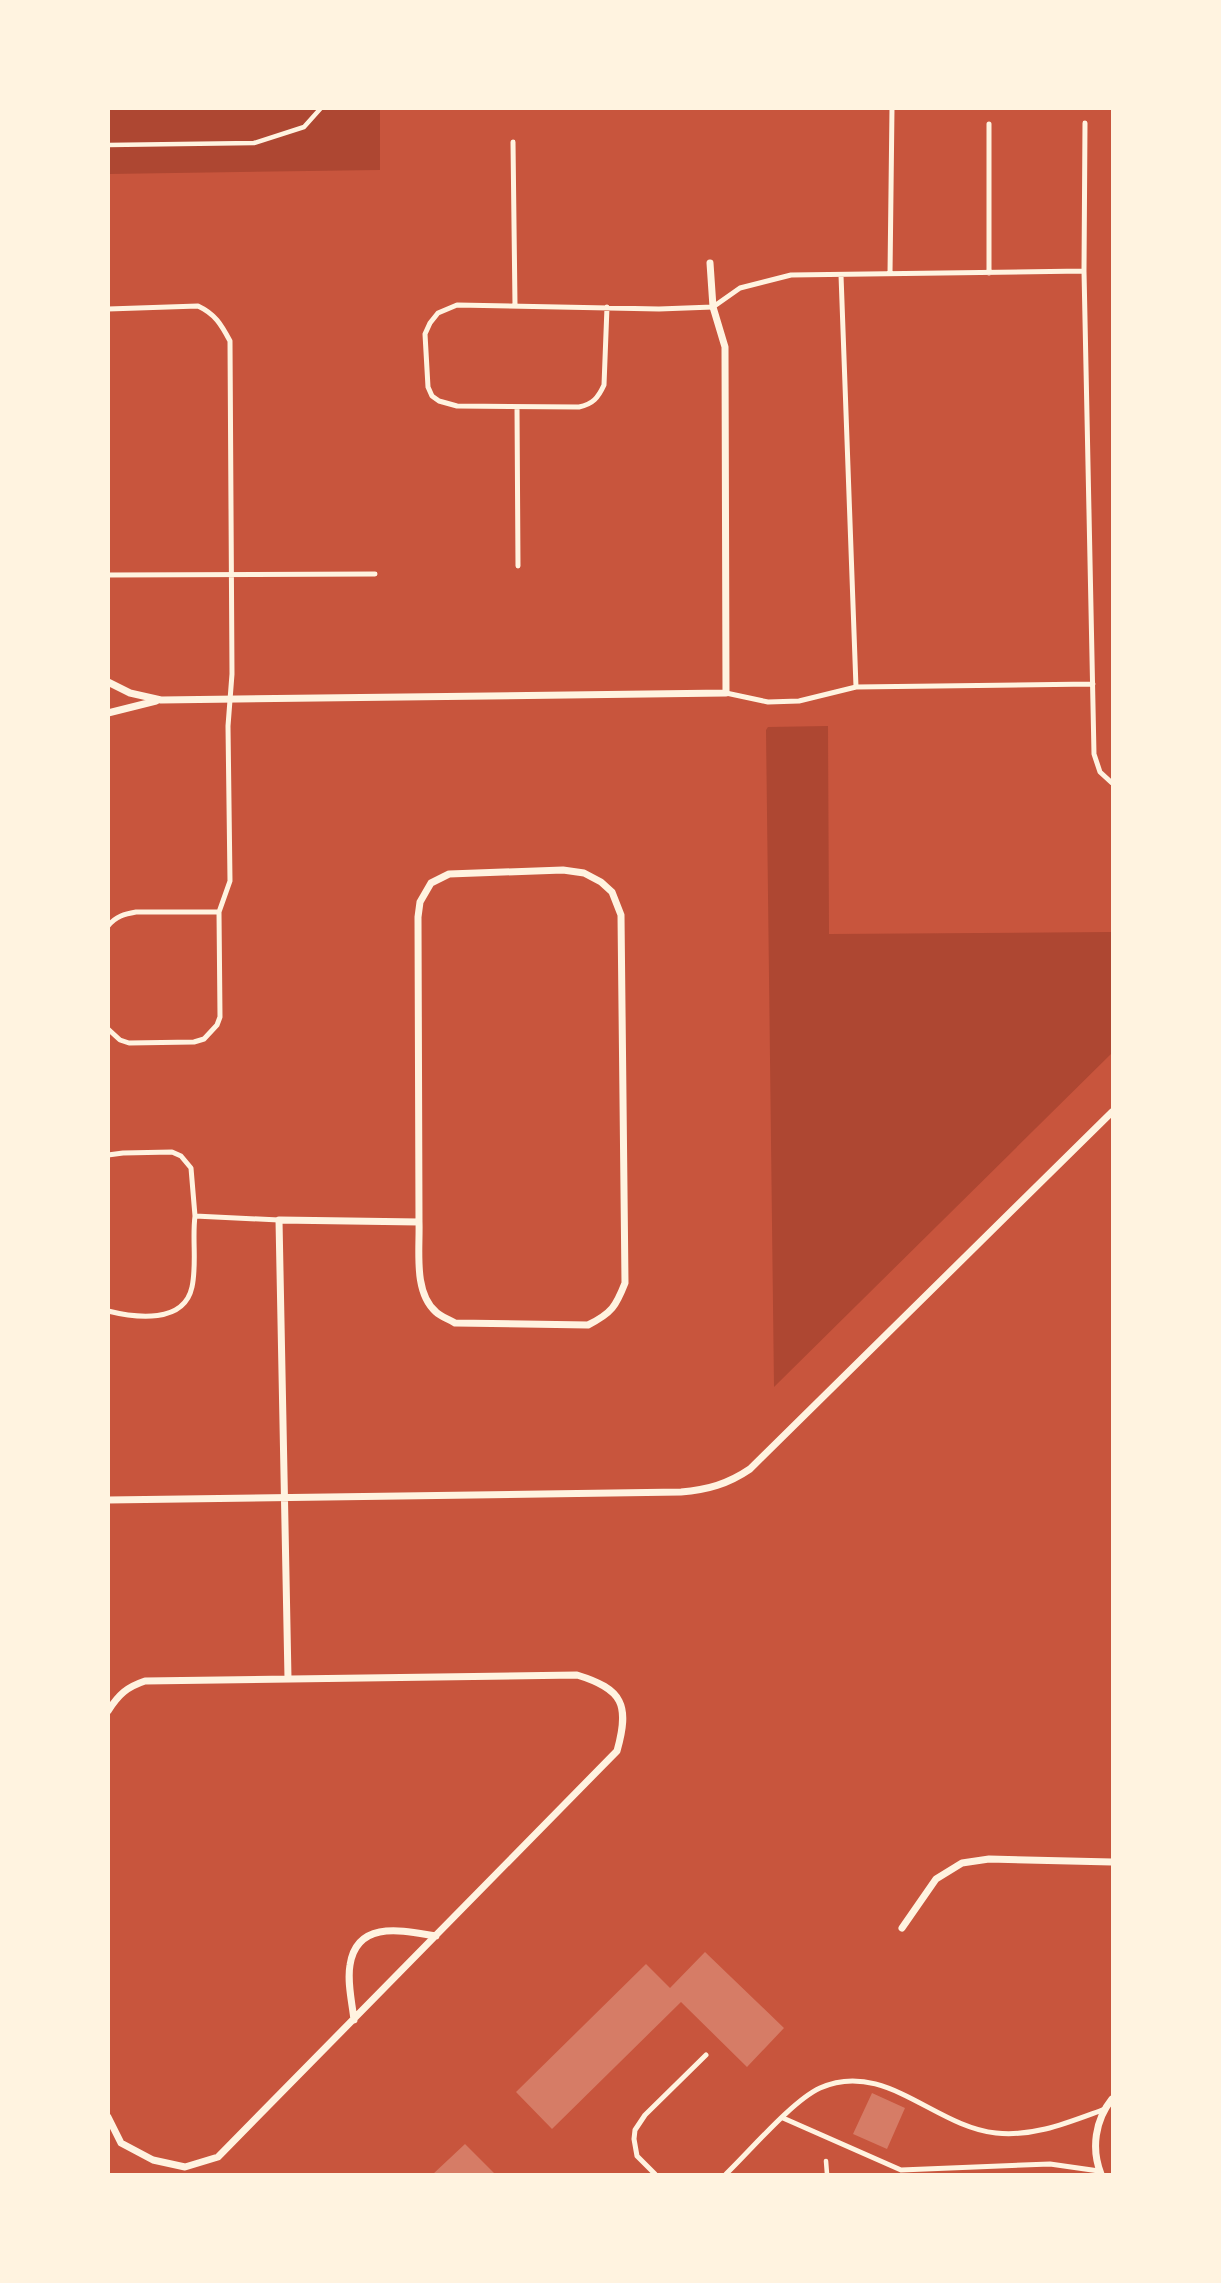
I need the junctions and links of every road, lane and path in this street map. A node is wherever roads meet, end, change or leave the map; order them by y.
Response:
1 (321, 108) edge
2 (892, 108) edge
3 (1085, 123) dead end
4 (989, 124) dead end
5 (513, 142) dead end
6 (108, 145) edge
7 (710, 263) dead end
8 (1084, 271) junction
9 (989, 272) junction
10 (890, 274) junction
11 (841, 275) junction
12 (515, 305) junction
13 (607, 307) junction
14 (713, 307) junction
15 (108, 309) edge
16 (517, 407) junction
17 (518, 566) dead end
18 (375, 574) dead end
19 (108, 575) edge
20 (231, 575) junction
21 (108, 682) edge
22 (1093, 684) junction
23 (856, 688) junction
24 (726, 693) junction
25 (230, 699) junction
26 (160, 700) junction
27 (108, 713) edge
28 (1112, 782) edge
29 (219, 912) junction
30 (108, 926) edge
31 (108, 1030) edge
32 (1112, 1112) edge
33 (108, 1156) edge
34 (195, 1216) junction
35 (279, 1220) junction
36 (419, 1222) junction
37 (108, 1311) edge
38 (285, 1497) junction
39 (108, 1500) edge
40 (288, 1678) junction
41 (108, 1711) edge
42 (1112, 1862) edge
43 (902, 1928) dead end
44 (436, 1936) junction
45 (354, 2020) junction
46 (706, 2054) dead end
47 (1112, 2099) edge
48 (1104, 2109) junction
49 (108, 2117) edge
50 (783, 2118) junction
51 (1100, 2173) edge
52 (654, 2175) edge
53 (726, 2175) edge

1 - 6 path
2 - 10 lane
3 - 8 lane
4 - 9 lane
5 - 12 lane
7 - 14 street
8 - 9 lane
8 - 22 lane
9 - 10 lane
10 - 11 lane
11 - 14 lane
11 - 23 lane
12 - 13 lane
12 - 16 lane
13 - 14 lane
13 - 16 lane
14 - 24 street
15 - 20 lane
16 - 17 lane
18 - 20 lane
19 - 20 lane
20 - 25 lane
21 - 26 street
22 - 23 lane
22 - 28 lane
23 - 24 lane
24 - 25 street
25 - 26 street
25 - 29 lane
26 - 27 street
29 - 30 lane
29 - 31 lane
32 - 38 street
33 - 34 lane
34 - 35 lane
34 - 37 lane
35 - 36 street
35 - 38 street
36 - 36 street
38 - 39 street
38 - 40 street
40 - 41 street
40 - 44 street
42 - 43 street
44 - 45 street
44 - 45 street
45 - 49 street
46 - 52 lane
47 - 48 street
48 - 50 lane
48 - 51 street
50 - 51 lane
50 - 53 lane

